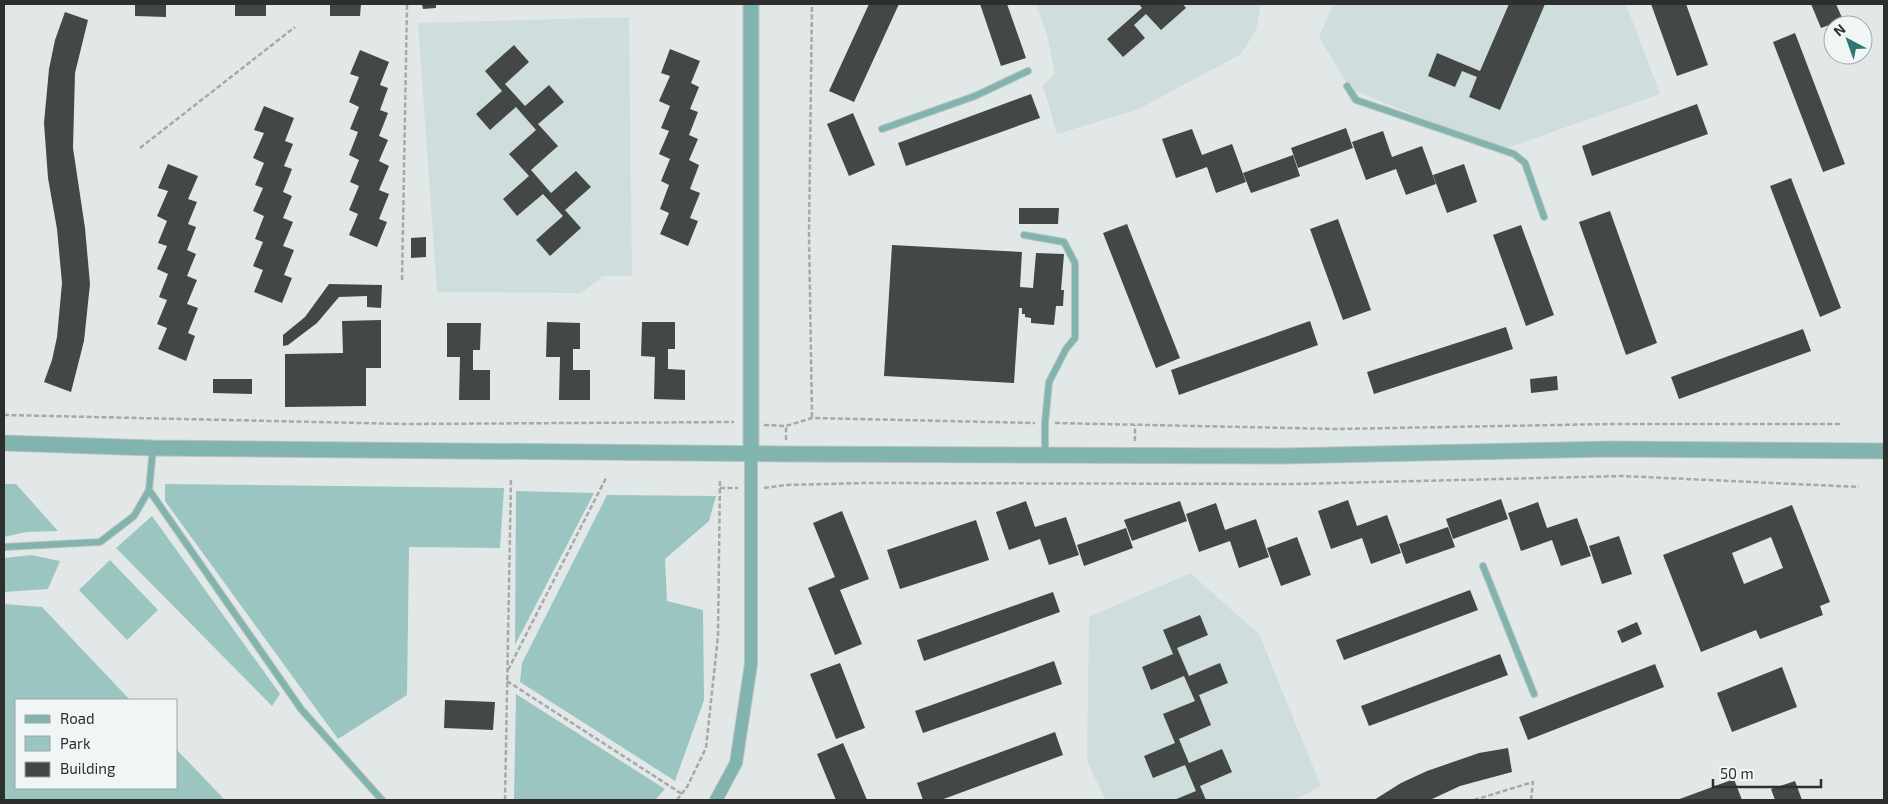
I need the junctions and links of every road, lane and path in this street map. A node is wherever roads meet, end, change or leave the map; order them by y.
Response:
1 (407, 4) edge
2 (751, 4) edge
3 (812, 4) edge
4 (295, 27) dead end
5 (1028, 71) dead end
6 (1347, 86) dead end
7 (882, 129) dead end
8 (140, 148) dead end
9 (1544, 217) dead end
10 (1024, 235) dead end
11 (402, 280) dead end
12 (4, 415) edge
13 (812, 418) junction
14 (734, 422) dead end
15 (1045, 423) junction
16 (1841, 424) dead end
17 (762, 425) dead end
18 (1135, 425) junction
19 (786, 426) junction
20 (786, 440) dead end
21 (4, 443) edge
22 (1135, 443) dead end
23 (153, 448) junction
24 (1884, 451) edge
25 (752, 454) junction
26 (1045, 455) junction
27 (1133, 476) dead end
28 (510, 478) dead end
29 (606, 478) dead end
30 (720, 478) dead end
31 (1133, 483) junction
32 (1859, 487) dead end
33 (720, 488) junction
34 (740, 488) dead end
35 (760, 488) dead end
36 (149, 490) junction
37 (4, 547) edge
38 (1483, 566) dead end
39 (507, 671) junction
40 (507, 681) junction
41 (1534, 694) dead end
42 (682, 794) junction
43 (382, 800) edge
44 (505, 800) edge
45 (677, 800) edge
46 (716, 800) edge
47 (1474, 800) edge
48 (1531, 800) edge

1 - 11 path
2 - 25 street
3 - 13 path
4 - 8 path
5 - 7 lane
6 - 9 lane
10 - 15 lane
12 - 14 path
13 - 15 path
13 - 19 path
15 - 18 path
15 - 26 lane
16 - 18 path
17 - 19 path
18 - 22 path
19 - 20 path
21 - 23 street
23 - 25 street
23 - 36 lane
24 - 26 street
25 - 26 street
25 - 46 street
27 - 31 path
28 - 39 path
29 - 39 path
30 - 33 path
31 - 32 path
31 - 35 path
33 - 34 path
33 - 42 path
36 - 37 lane
36 - 43 lane
38 - 41 lane
39 - 40 path
40 - 42 path
40 - 44 path
42 - 45 path
47 - 48 path

